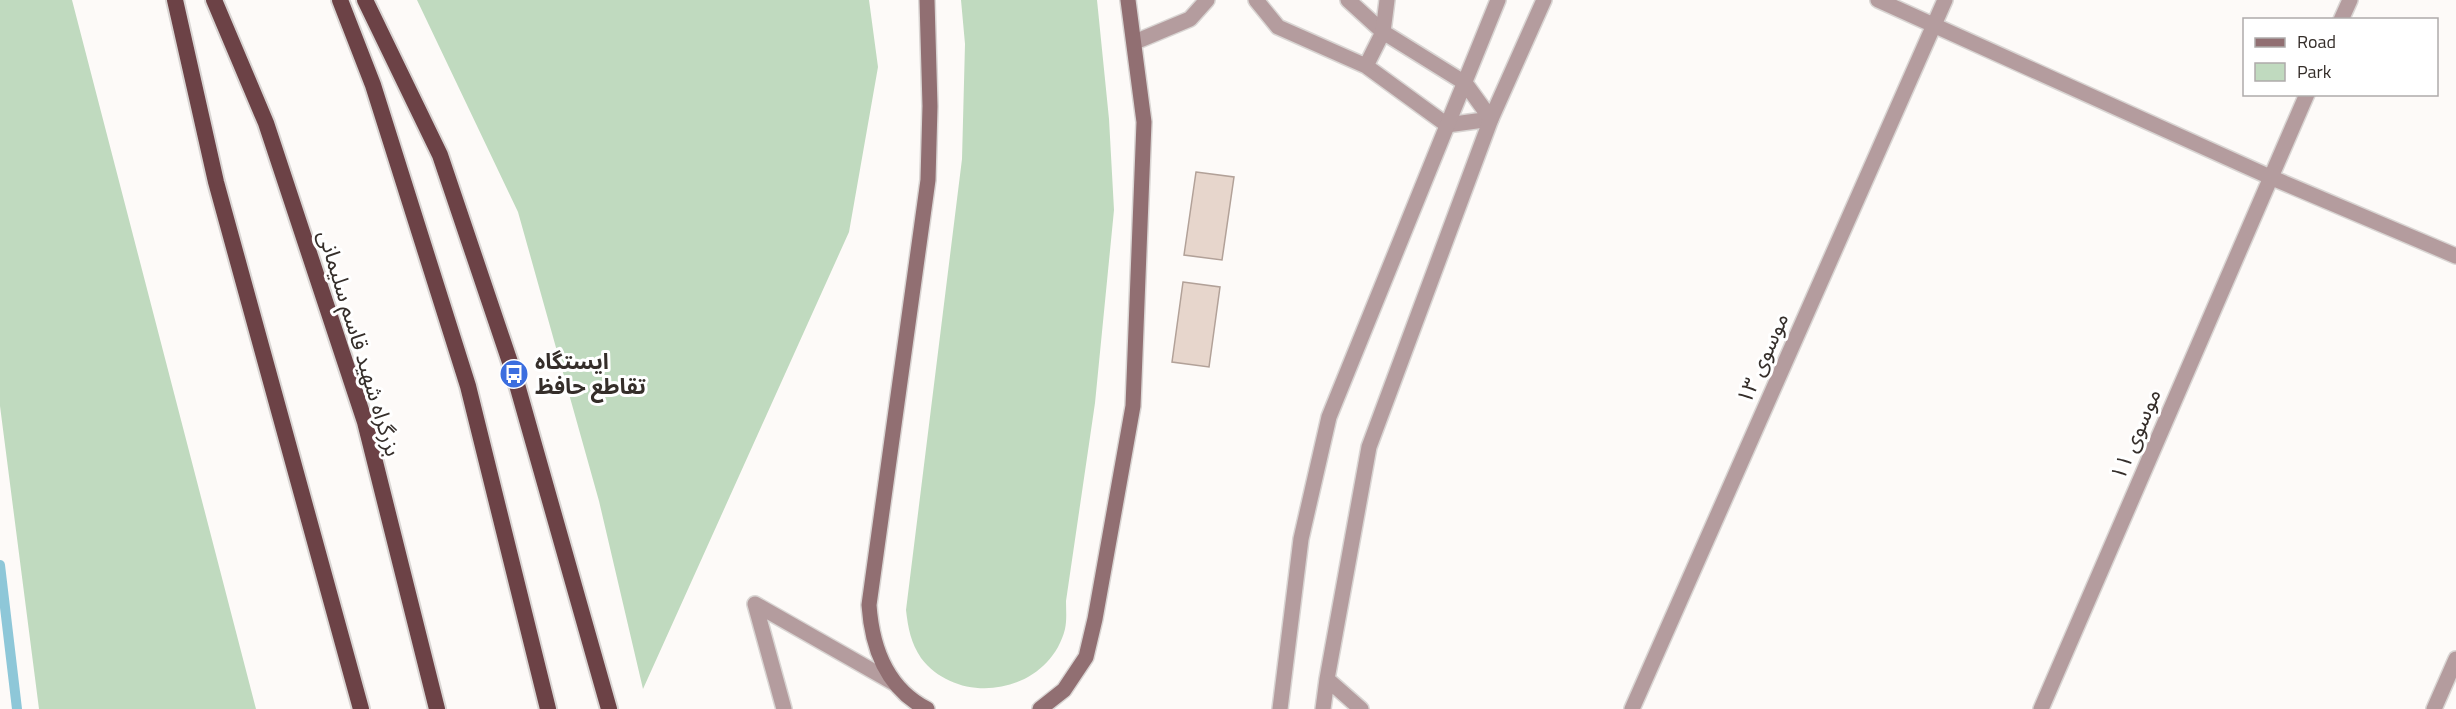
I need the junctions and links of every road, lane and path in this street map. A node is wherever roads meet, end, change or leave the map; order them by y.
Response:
1 (175, 0) edge
2 (214, 0) edge
3 (340, 0) edge
4 (365, 0) edge
5 (927, 0) edge
6 (1128, 0) edge
7 (1207, 0) edge
8 (1256, 0) edge
9 (1348, 0) edge
10 (1387, 0) edge
11 (1498, 0) edge
12 (1544, 0) edge
13 (1878, 0) edge
14 (1945, 0) edge
15 (2350, 0) edge
16 (2343, 18) edge
17 (1934, 25) junction
18 (1383, 32) junction
19 (1135, 42) junction
20 (1366, 66) junction
21 (1465, 83) junction
22 (2306, 96) edge
23 (1491, 119) junction
24 (1447, 125) junction
25 (2270, 177) junction
26 (2456, 256) edge
27 (2456, 659) edge
28 (1326, 679) junction
29 (894, 683) junction
30 (361, 709) edge
31 (437, 709) edge
32 (548, 709) edge
33 (609, 709) edge
34 (784, 709) edge
35 (927, 709) edge
36 (1040, 709) edge
37 (1280, 709) edge
38 (1323, 709) edge
39 (1361, 709) edge
40 (1632, 709) edge
41 (2041, 709) edge
42 (2434, 709) edge

1 - 30 highway
2 - 31 highway, بزرگراه شهید قاسم سلیمانی
3 - 32 highway
4 - 33 highway
5 - 29 main road
6 - 19 main road
7 - 19 street
8 - 20 street
9 - 18 street
10 - 18 street
11 - 21 street
12 - 23 street
13 - 17 street
14 - 17 street, موسوی ۱۳
15 - 16 street
17 - 25 street
17 - 40 street, موسوی ۱۳
18 - 20 street
18 - 21 street
19 - 36 main road
20 - 24 street
21 - 23 street
21 - 24 street
22 - 25 street, موسوی ۱۱
23 - 24 street
23 - 28 street
24 - 37 street
25 - 26 street
25 - 41 street, موسوی ۱۱
27 - 42 street
28 - 38 street
28 - 39 street
29 - 34 street
29 - 35 main road

